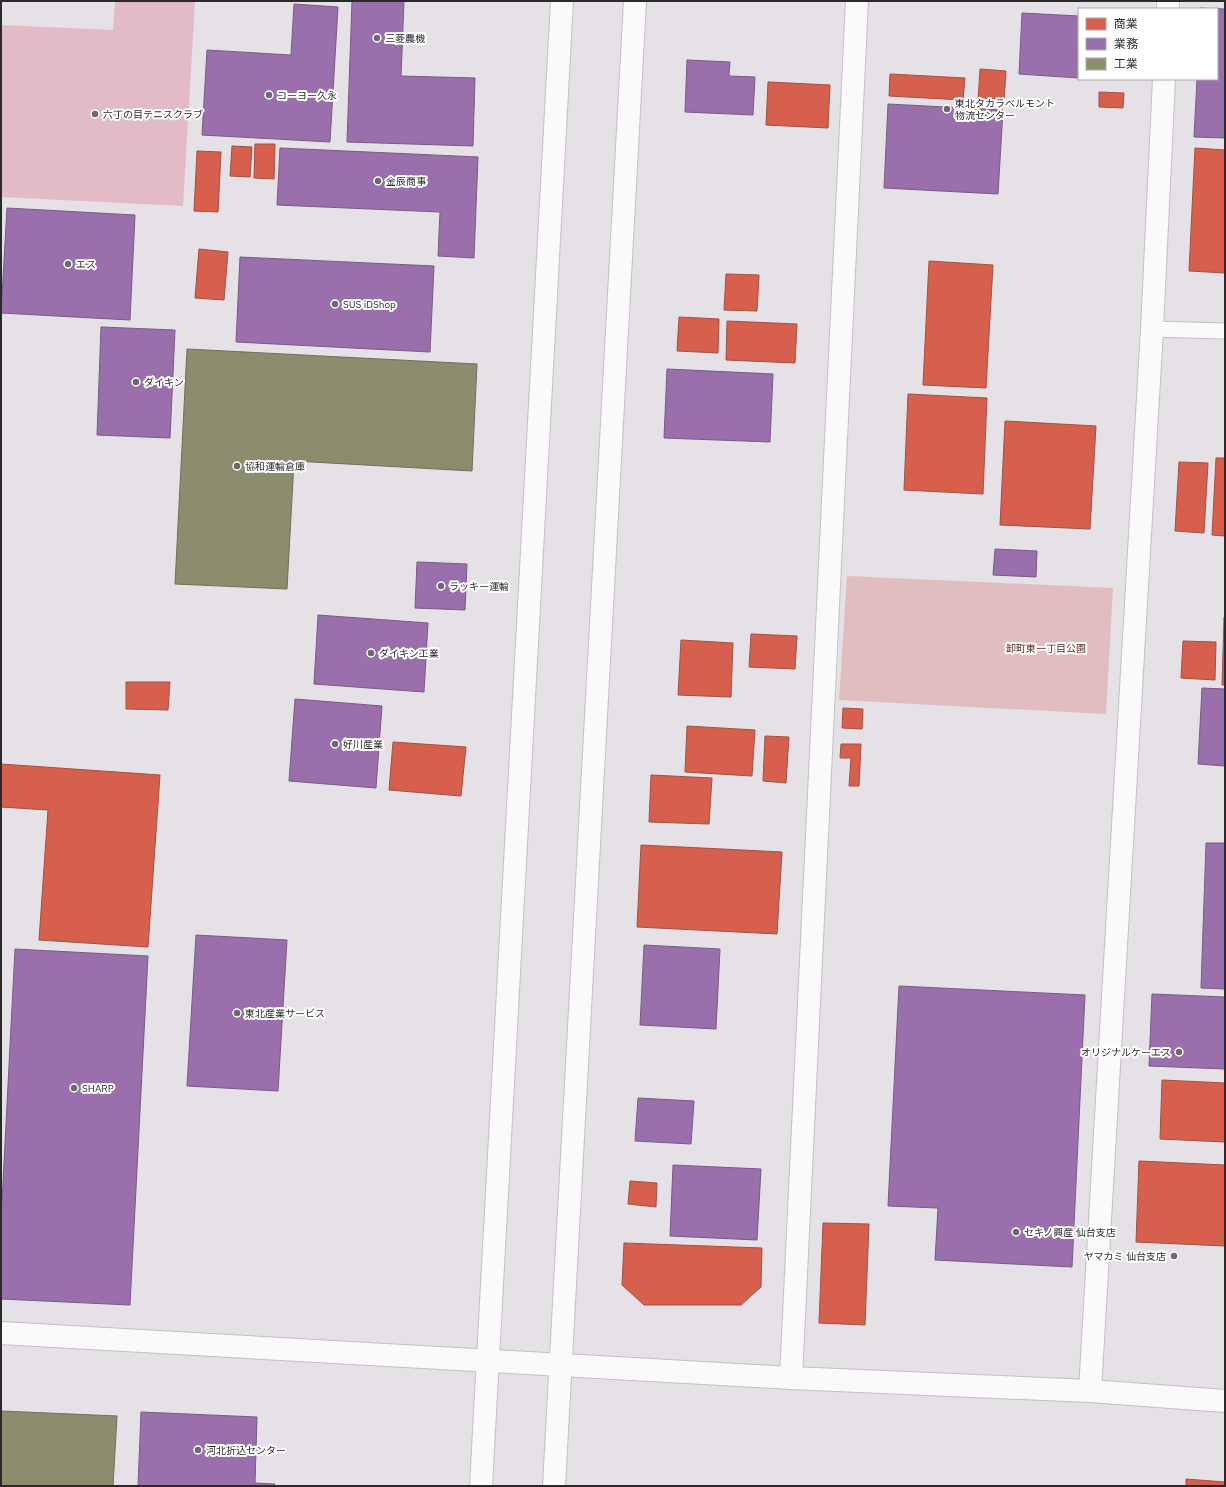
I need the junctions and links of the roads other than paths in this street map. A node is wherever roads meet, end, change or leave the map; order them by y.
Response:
1 (562, 1) edge
2 (635, 1) edge
3 (857, 1) edge
4 (1164, 80) edge
5 (1152, 329) junction
6 (1225, 331) edge
7 (1, 1332) edge
8 (488, 1361) junction
9 (561, 1365) junction
10 (791, 1378) junction
11 (1090, 1391) junction
12 (1225, 1401) edge
13 (481, 1486) edge
14 (554, 1486) edge

1 - 8 street
2 - 9 street
3 - 10 street
4 - 5 street
5 - 6 lane
5 - 11 street
7 - 8 street
8 - 9 street
8 - 13 street
9 - 10 street
9 - 14 street
10 - 11 street
11 - 12 street

